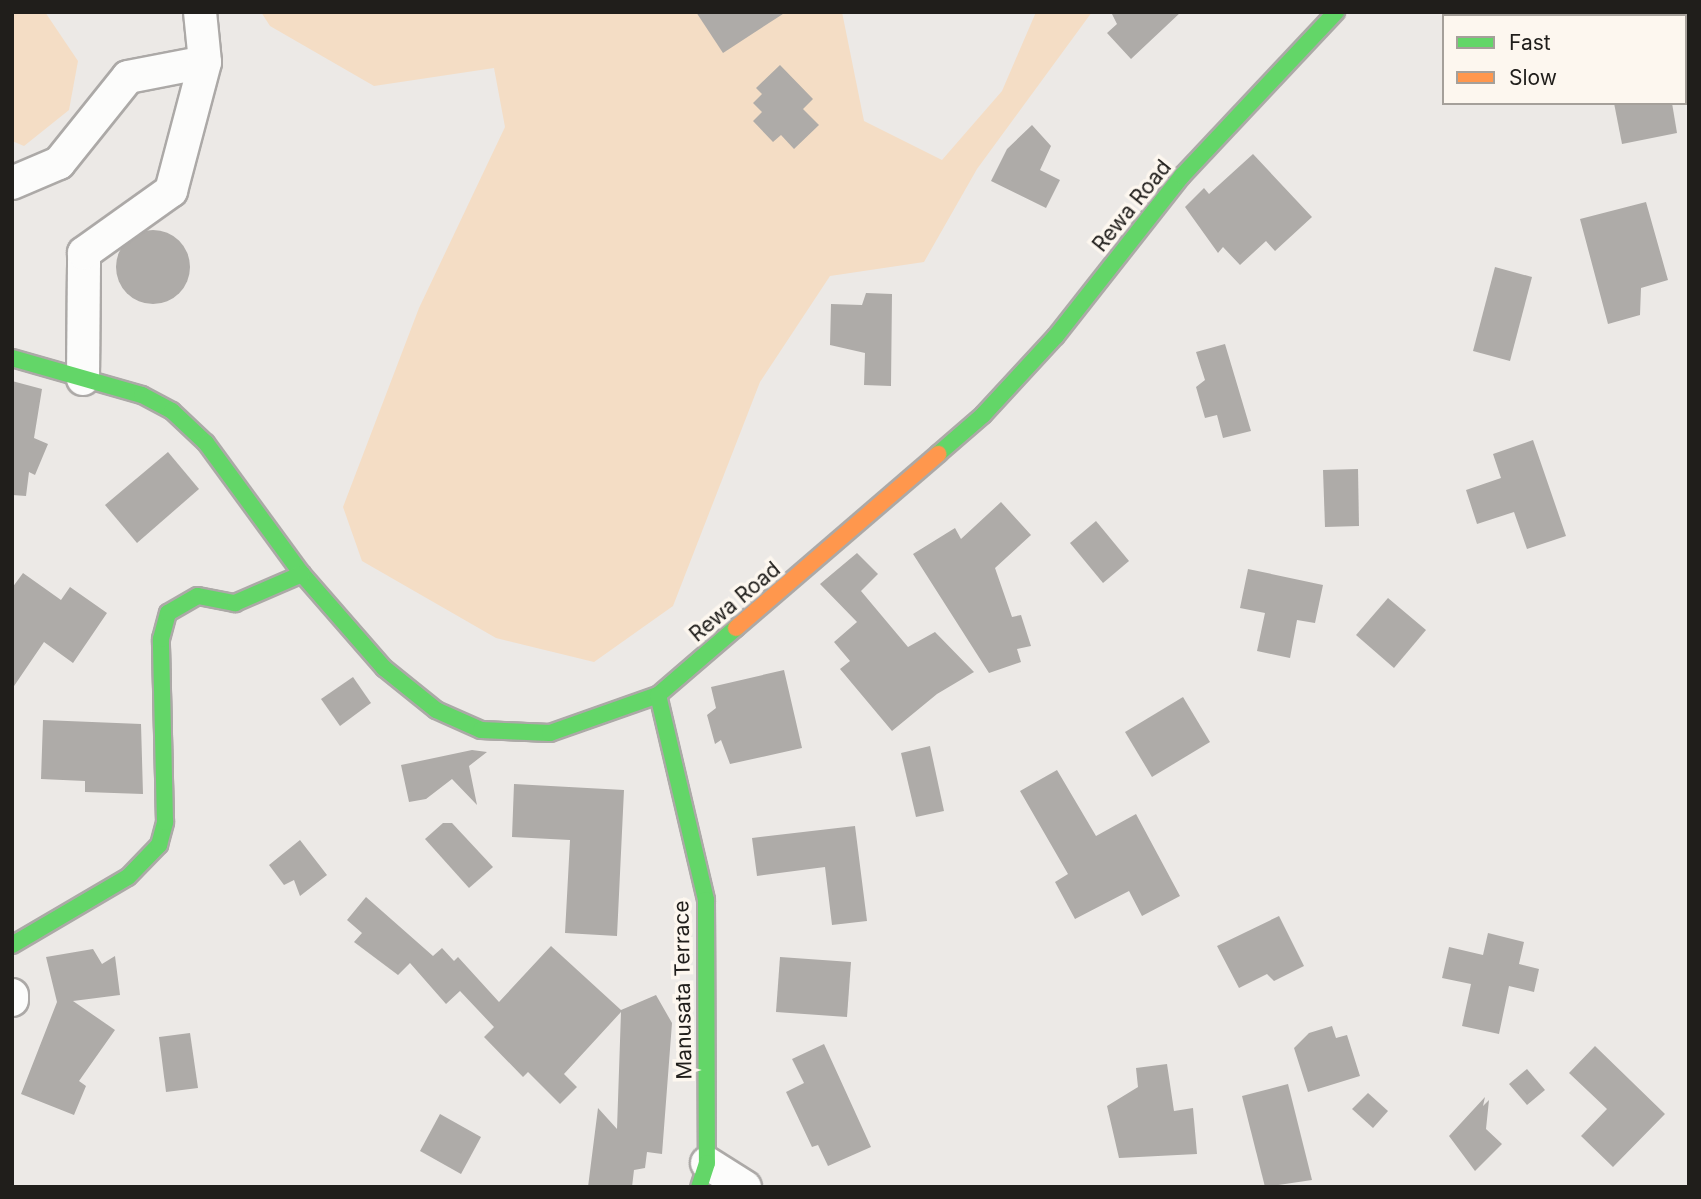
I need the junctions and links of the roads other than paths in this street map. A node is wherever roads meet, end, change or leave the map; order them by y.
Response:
1 (200, 12) edge
2 (1336, 12) edge
3 (205, 62) junction
4 (12, 183) edge
5 (12, 358) edge
6 (83, 379) junction
7 (302, 574) junction
8 (658, 695) junction
9 (12, 945) edge
10 (12, 995) edge
11 (12, 1000) edge
12 (703, 1175) edge
13 (745, 1187) edge

1 - 3 street
2 - 8 street, Rewa Road
3 - 4 street
3 - 6 street
5 - 6 street, Rewa Road
6 - 7 street, Rewa Road
7 - 8 street, Rewa Road
7 - 9 street
8 - 12 street, Manusata Terrace
10 - 11 street
12 - 13 street

